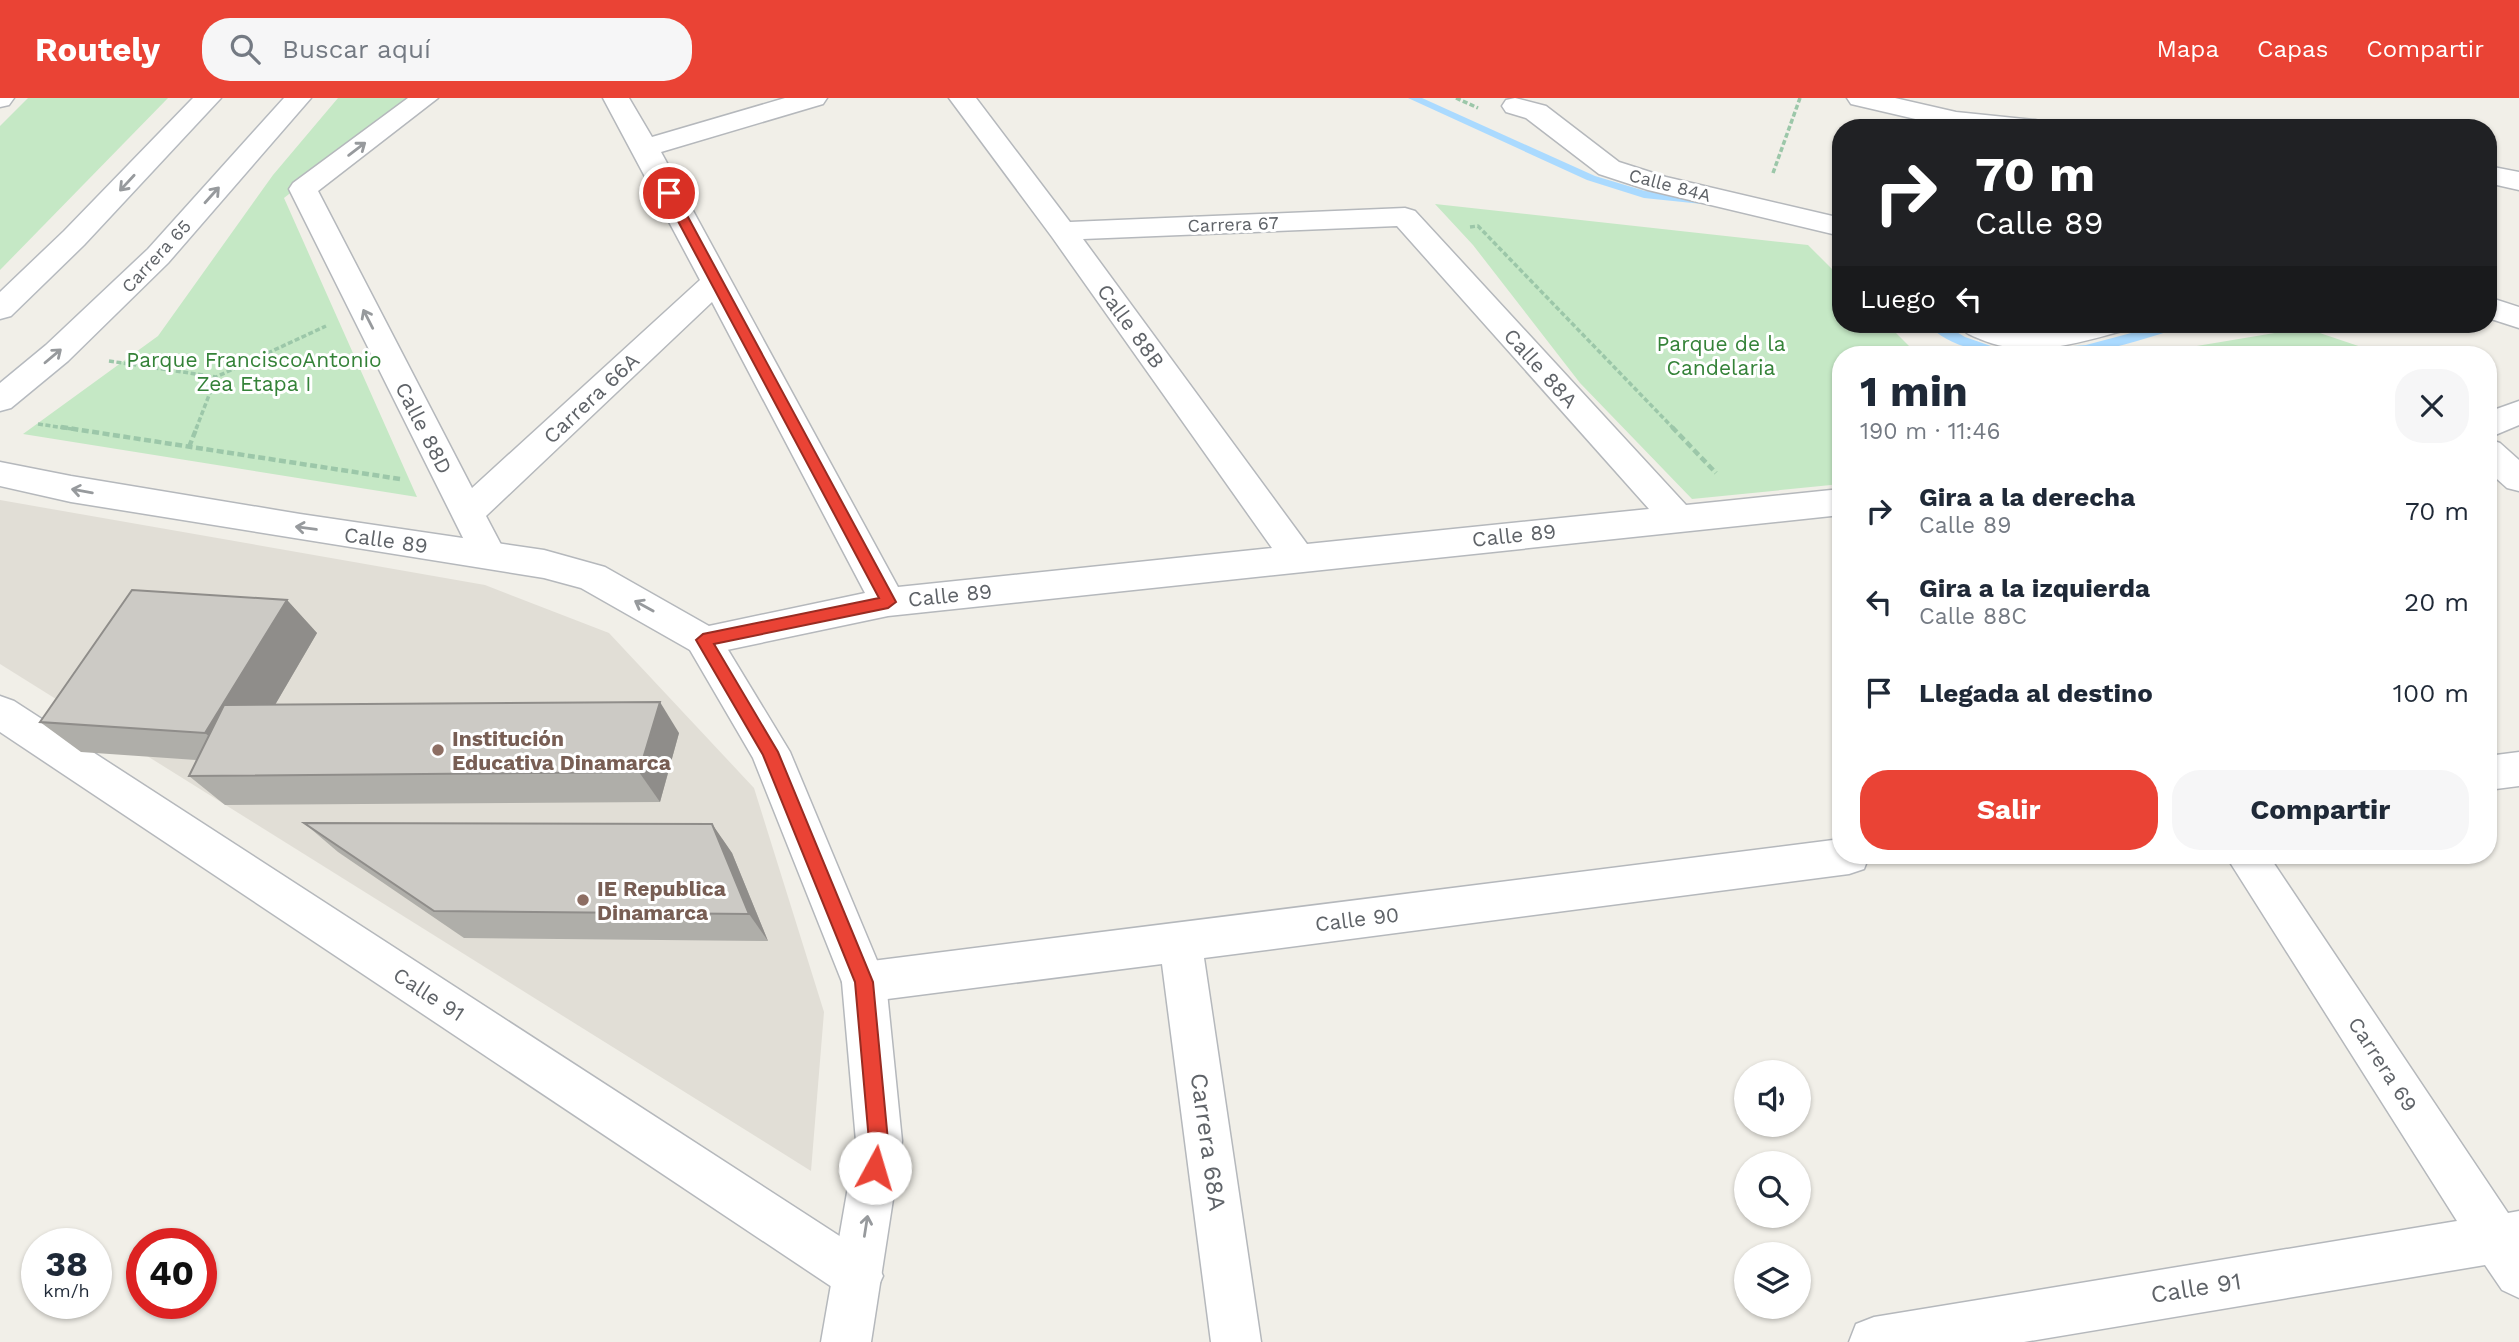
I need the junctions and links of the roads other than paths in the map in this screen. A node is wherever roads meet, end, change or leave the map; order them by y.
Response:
1 (208, 98) edge
2 (298, 98) edge
3 (425, 98) edge
4 (616, 98) edge
5 (814, 98) edge
6 (962, 98) edge
7 (1860, 98) edge
8 (1515, 106) dead end
9 (1952, 119) edge
10 (645, 148) junction
11 (2497, 176) edge
12 (2519, 181) edge
13 (1832, 225) edge
14 (1413, 227) joint
15 (1062, 231) junction
16 (716, 282) junction
17 (0, 309) edge
18 (2497, 310) edge
19 (2519, 318) edge
20 (1995, 333) edge
21 (2074, 333) edge
22 (0, 400) edge
23 (2519, 412) edge
24 (2497, 422) edge
25 (2497, 459) edge
26 (0, 474) edge
27 (2519, 479) edge
28 (460, 500) junction
29 (1832, 503) edge
30 (1678, 519) junction
31 (488, 554) junction
32 (1297, 557) junction
33 (888, 602) junction
34 (703, 640) junction
35 (0, 712) edge
36 (2519, 769) edge
37 (2497, 772) edge
38 (1832, 858) edge
39 (2251, 864) edge
40 (1180, 942) junction
41 (864, 982) junction
42 (2512, 1249) edge
43 (858, 1276) junction
44 (846, 1342) edge
45 (1236, 1342) edge
46 (1874, 1342) edge

1 -> 17 street
22 -> 2 street, Carrera 65
28 -> 3 street, Calle 88D
4 - 10 street
5 - 10 street
6 - 15 street, Calle 88B
7 - 9 street
8 - 13 street, Calle 84A
10 - 16 street
11 - 12 street
14 - 15 street, Carrera 67
14 - 30 street, Calle 88A
15 - 32 street, Calle 88B
16 - 28 street, Carrera 66A
16 - 33 street
18 - 19 street
20 - 21 street
23 - 24 street
25 - 27 street
31 -> 26 street, Calle 89
28 - 31 street, Calle 88D
29 - 30 street, Calle 89
30 - 32 street, Calle 89
34 -> 31 street, Calle 89
32 - 33 street, Calle 89
33 - 34 street, Calle 89
34 - 41 street
35 - 43 street, Calle 91
36 - 37 street
38 - 40 street, Calle 90
39 - 42 street, Carrera 69
40 - 41 street, Calle 90
40 - 45 street, Carrera 68A
43 -> 41 street
42 - 46 street, Calle 91
43 - 44 street

